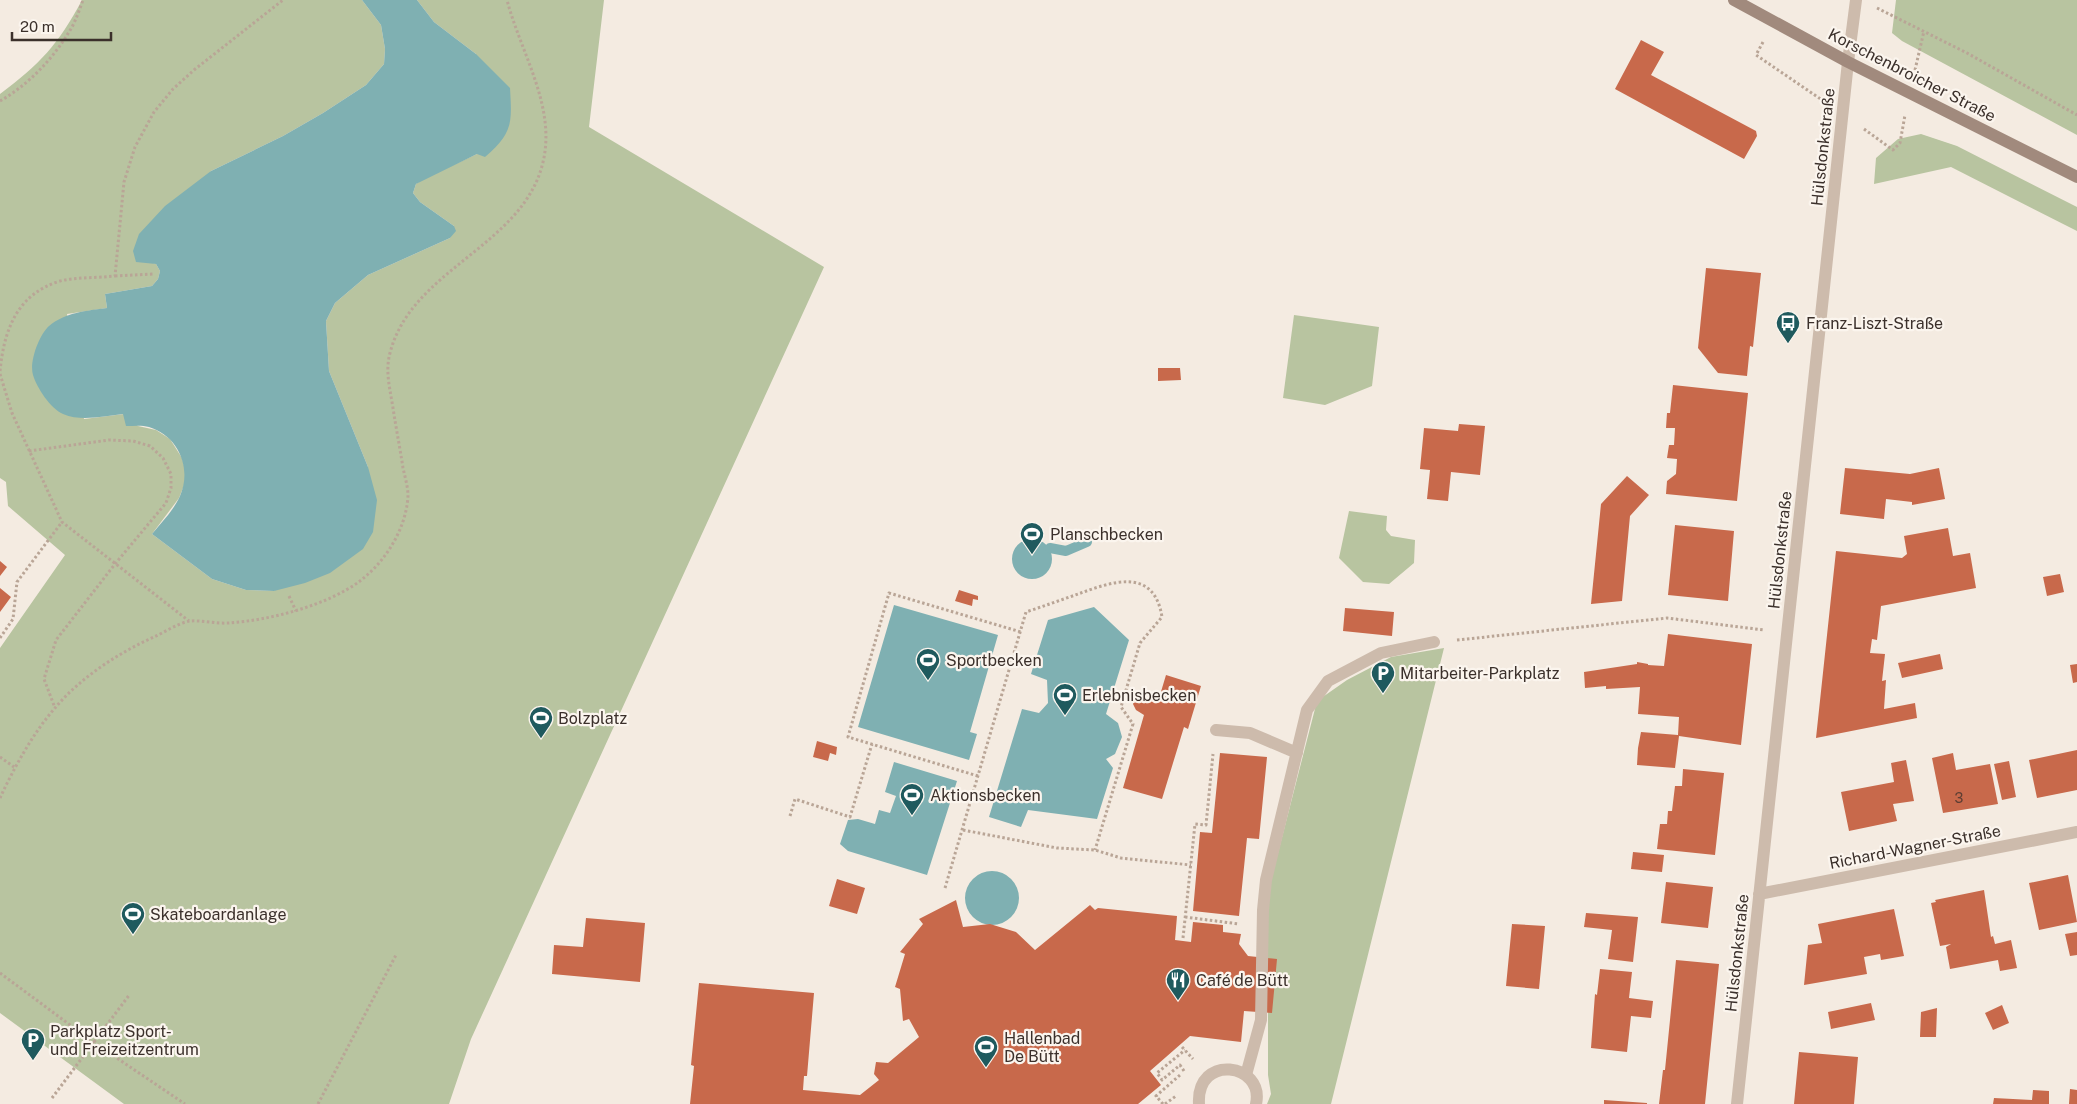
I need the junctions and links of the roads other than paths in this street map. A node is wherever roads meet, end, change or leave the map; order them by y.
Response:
1 (1734, 0) edge
2 (1856, 0) edge
3 (1848, 62) junction
4 (2077, 177) edge
5 (1434, 642) road end
6 (1216, 730) road end
7 (1297, 752) junction
8 (2077, 832) edge
9 (1759, 894) junction
10 (1246, 1075) junction
11 (1198, 1104) edge
12 (1256, 1104) edge
13 (1737, 1104) edge

1 - 3 main road, Korschenbroicher Straße
2 - 3 street, Hülsdonkstraße
3 - 4 main road, Korschenbroicher Straße
3 - 9 street, Hülsdonkstraße
5 - 7 street
6 - 7 street
7 - 10 street
8 - 9 street, Richard-Wagner-Straße
9 - 13 street, Hülsdonkstraße
10 - 11 street
10 - 12 street

